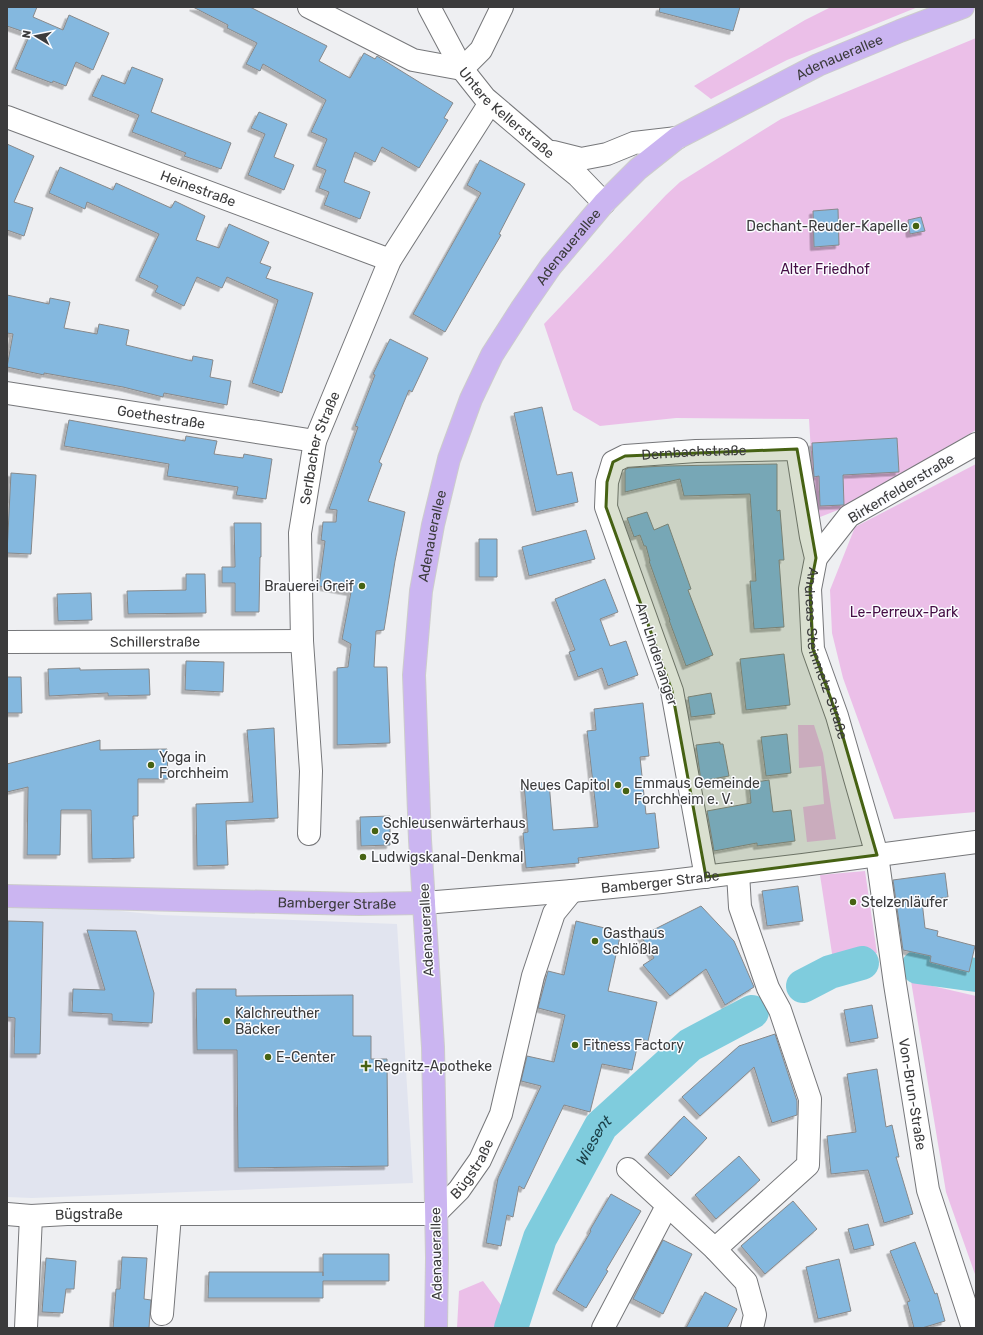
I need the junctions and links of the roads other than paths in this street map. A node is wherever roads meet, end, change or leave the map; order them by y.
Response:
1 (310, 7) edge
2 (429, 7) edge
3 (502, 7) edge
4 (963, 7) edge
5 (462, 69) junction
6 (490, 103) junction
7 (7, 117) edge
8 (677, 138) junction
9 (546, 150) junction
10 (604, 203) junction
11 (390, 260) junction
12 (7, 393) edge
13 (315, 441) junction
14 (976, 444) edge
15 (797, 449) joint
16 (607, 482) joint
17 (816, 558) junction
18 (302, 641) junction
19 (7, 642) edge
20 (309, 834) dead end
21 (976, 842) edge
22 (877, 855) junction
23 (738, 873) junction
24 (706, 877) junction
25 (572, 891) junction
26 (7, 896) edge
27 (424, 904) junction
28 (628, 1169) dead end
29 (667, 1206) junction
30 (7, 1214) edge
31 (435, 1214) junction
32 (170, 1215) junction
33 (31, 1216) junction
34 (715, 1249) junction
35 (162, 1314) dead end
36 (26, 1328) edge
37 (436, 1328) edge
38 (602, 1328) edge
39 (752, 1328) edge
40 (973, 1328) edge

1 - 5 street
2 - 5 street, Untere Kellerstraße
3 - 5 street
4 - 8 main road, Adenauerallee
5 - 6 street, Untere Kellerstraße
6 - 9 street, Untere Kellerstraße
6 - 11 street, Serlbacher Straße
7 - 11 street, Heinestraße
8 - 9 street
8 - 10 main road, Adenauerallee
9 - 10 street, Untere Kellerstraße
10 - 27 main road, Adenauerallee
11 - 13 street, Serlbacher Straße
12 - 13 street, Goethestraße
13 - 18 street, Serlbacher Straße
14 - 17 street, Birkenfelderstraße
15 - 16 street, Dernbachstraße
15 - 17 street, Andreas-Steinmetz-Straße
16 - 24 street, Am Lindenanger
17 - 22 street, Andreas-Steinmetz-Straße
18 - 19 street, Schillerstraße
18 - 20 street, Serlbacher Straße
21 - 22 street, Bamberger Straße
22 - 23 street, Bamberger Straße
22 - 40 street, Von-Brun-Straße
23 - 24 street, Bamberger Straße
23 - 34 street, Bamberger Straße
24 - 25 street, Bamberger Straße
25 - 27 street, Bamberger Straße
25 - 31 street, Bügstraße
26 - 27 main road, Bamberger Straße
27 - 31 main road, Adenauerallee
28 - 29 street
29 - 34 street
29 - 38 street
30 - 33 street, Bügstraße
31 - 32 street, Bügstraße
31 - 37 main road, Adenauerallee
32 - 33 street, Bügstraße
32 - 35 street
33 - 36 street
34 - 39 street

